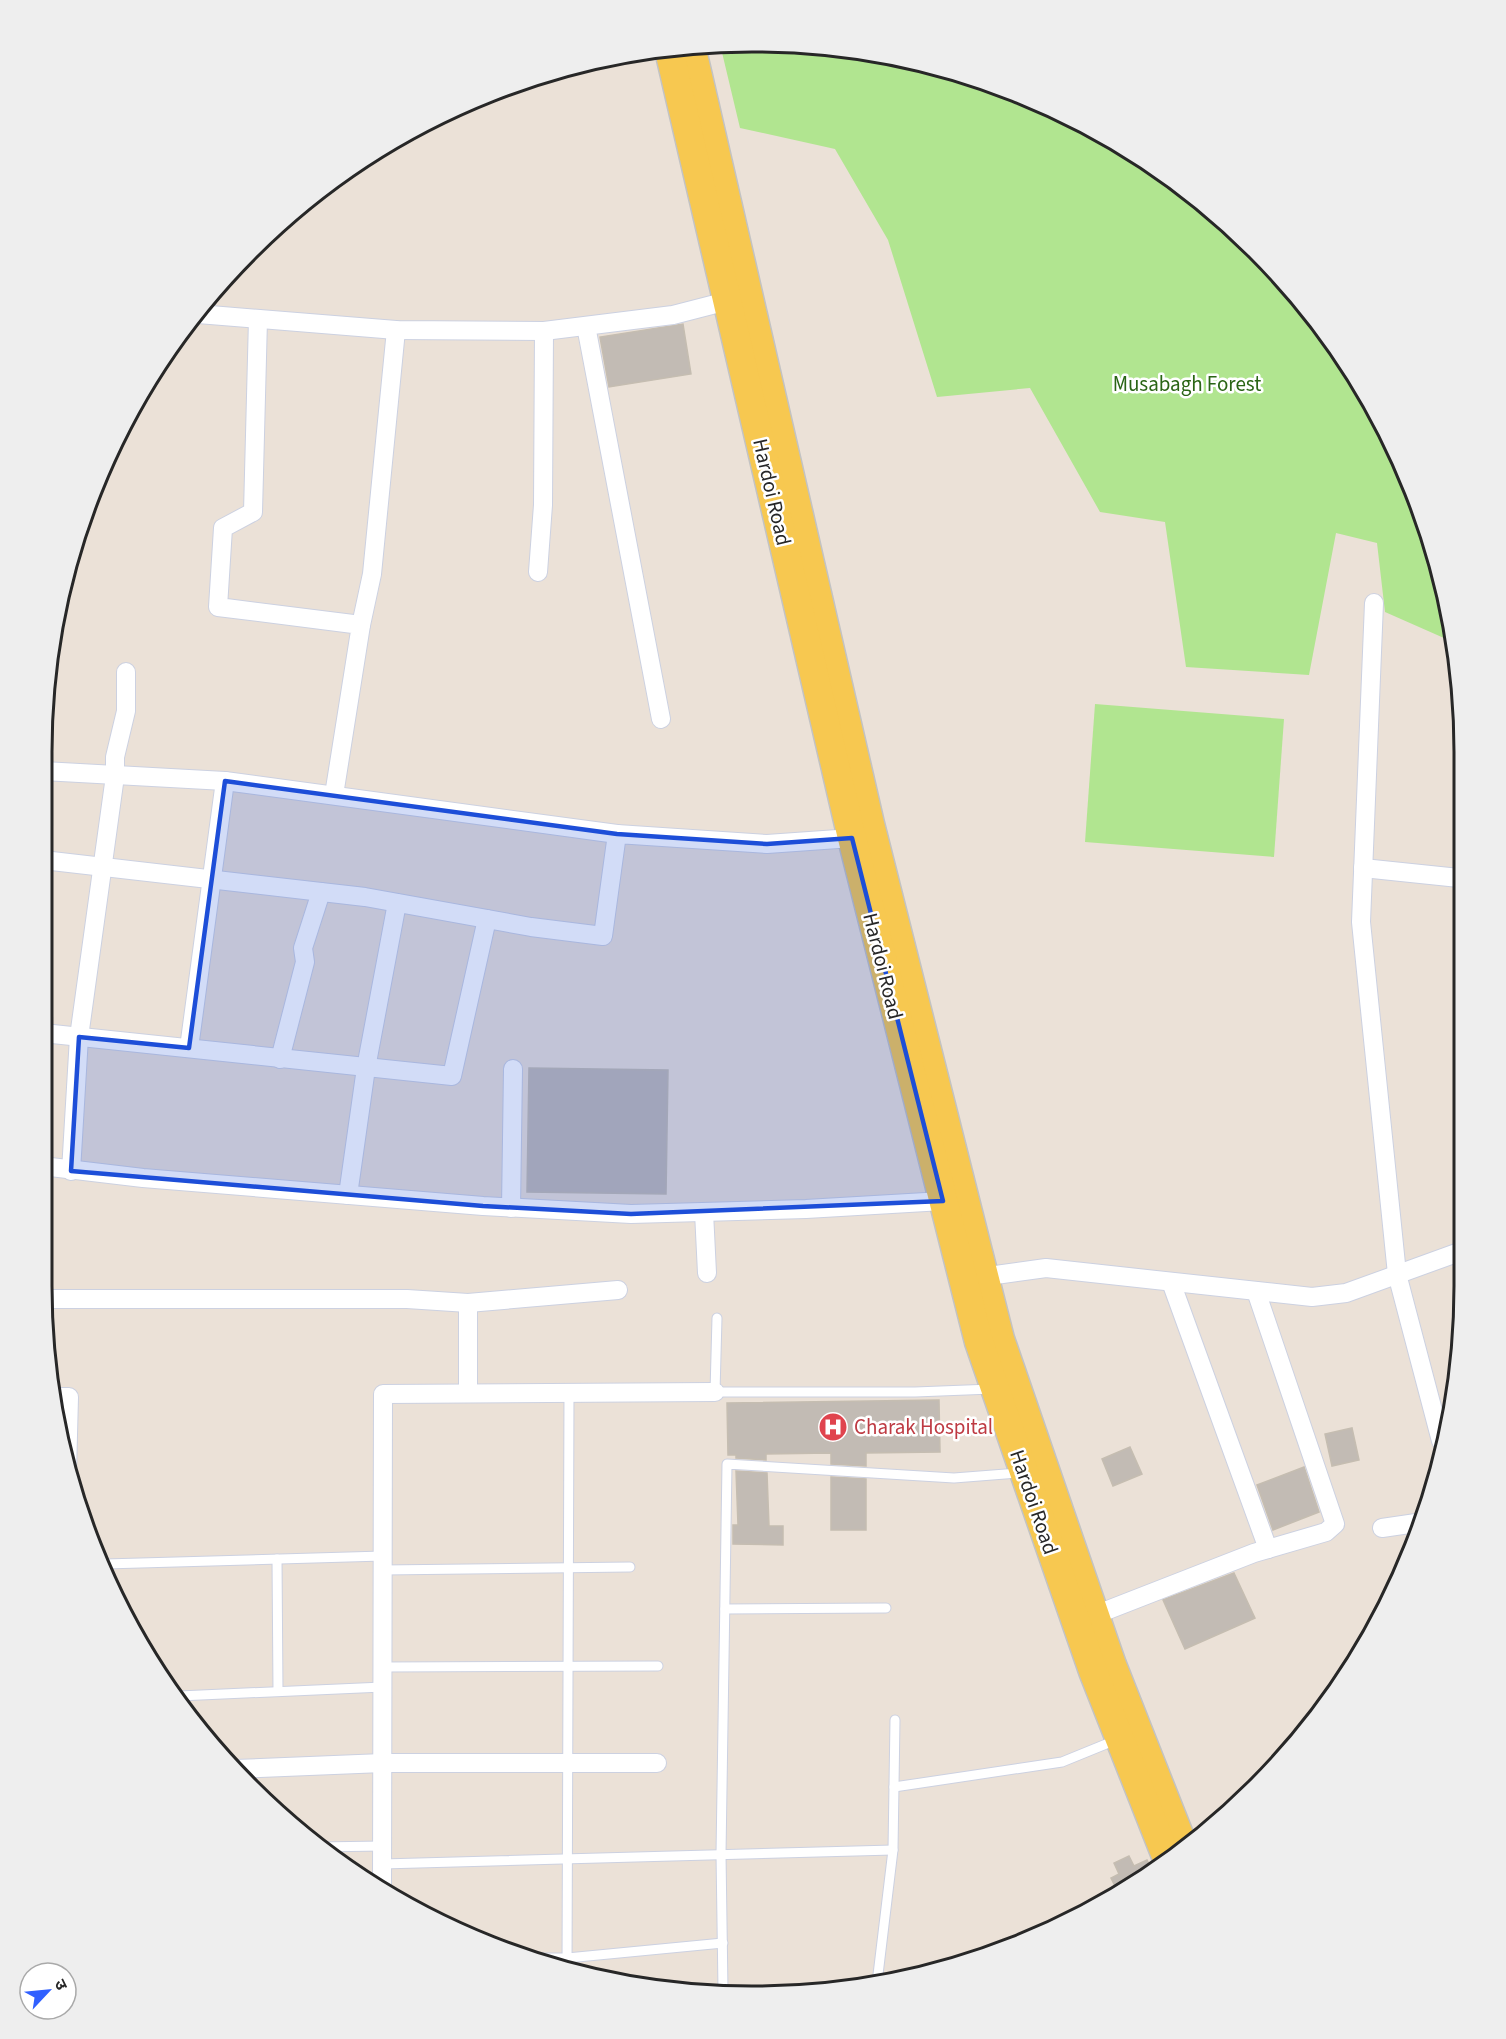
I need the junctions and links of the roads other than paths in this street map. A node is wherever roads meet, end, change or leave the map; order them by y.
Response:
1 (693, 55) edge
2 (671, 57) edge
3 (738, 298) junction
4 (207, 315) edge
5 (258, 318) junction
6 (586, 326) junction
7 (396, 330) junction
8 (544, 331) junction
9 (538, 573) dead end
10 (1374, 603) dead end
11 (361, 625) junction
12 (126, 672) dead end
13 (662, 719) dead end
14 (52, 772) edge
15 (115, 776) junction
16 (225, 781) junction
17 (334, 795) junction
18 (617, 834) junction
19 (852, 838) junction
20 (52, 861) edge
21 (103, 867) junction
22 (1363, 868) junction
23 (872, 875) junction
24 (1454, 877) edge
25 (212, 880) junction
26 (321, 892) junction
27 (397, 903) junction
28 (487, 919) junction
29 (52, 1034) edge
30 (79, 1037) junction
31 (189, 1048) junction
32 (280, 1059) junction
33 (366, 1068) junction
34 (513, 1069) dead end
35 (52, 1168) edge
36 (71, 1171) junction
37 (348, 1195) junction
38 (943, 1201) junction
39 (511, 1208) junction
40 (704, 1212) junction
41 (1454, 1254) edge
42 (707, 1273) dead end
43 (1397, 1274) junction
44 (973, 1278) junction
45 (1171, 1282) junction
46 (618, 1290) dead end
47 (1256, 1291) junction
48 (53, 1299) edge
49 (468, 1303) junction
50 (717, 1318) dead end
51 (1005, 1387) junction
52 (715, 1392) junction
53 (468, 1393) junction
54 (569, 1393) junction
55 (61, 1397) edge
56 (1438, 1431) edge
57 (68, 1432) edge
58 (1024, 1473) junction
59 (1411, 1524) edge
60 (1382, 1528) dead end
61 (1268, 1549) junction
62 (277, 1559) junction
63 (383, 1563) junction
64 (110, 1564) edge
65 (630, 1566) dead end
66 (569, 1567) junction
67 (886, 1608) dead end
68 (725, 1609) junction
69 (1095, 1615) junction
70 (568, 1666) junction
71 (658, 1666) dead end
72 (383, 1667) junction
73 (383, 1687) junction
74 (278, 1691) junction
75 (186, 1696) edge
76 (895, 1720) dead end
77 (1120, 1739) junction
78 (382, 1763) junction
79 (568, 1763) junction
80 (657, 1763) dead end
81 (246, 1769) edge
82 (894, 1787) junction
83 (1181, 1840) edge
84 (338, 1850) edge
85 (893, 1850) junction
86 (1165, 1852) edge
87 (721, 1854) junction
88 (382, 1855) junction
89 (567, 1858) junction
90 (382, 1880) edge
91 (723, 1943) junction
92 (567, 1961) edge
93 (571, 1963) edge
94 (878, 1975) edge
95 (723, 1985) edge

1 - 3 main road, Hardoi Road
2 - 3 main road, Hardoi Road
3 - 6 street
3 - 19 main road, Hardoi Road
3 - 23 main road, Hardoi Road
4 - 5 street
5 - 7 street
5 - 11 street
6 - 8 street
6 - 13 street
7 - 8 street
7 - 11 street
8 - 9 street
10 - 22 street
11 - 17 street
12 - 15 street
14 - 15 street
15 - 16 street
15 - 21 street
16 - 17 street
16 - 25 street
17 - 18 street
18 - 19 street
18 - 28 street
19 - 23 main road, Hardoi Road
20 - 21 street
21 - 25 street
21 - 30 street
22 - 24 street
22 - 43 street
23 - 38 main road, Hardoi Road
23 - 44 main road, Hardoi Road
25 - 26 street
25 - 31 street
26 - 27 street
26 - 32 street
27 - 28 street
27 - 33 street
28 - 33 street
29 - 30 street
30 - 31 street
30 - 36 street
31 - 32 street
32 - 33 street
33 - 37 street
34 - 39 street
35 - 36 street
36 - 37 street
37 - 39 street
38 - 40 street
38 - 44 main road, Hardoi Road
39 - 40 street
40 - 42 street
41 - 43 street
43 - 47 street
43 - 56 street
44 - 45 street
44 - 51 main road, Hardoi Road
45 - 47 street
45 - 61 street
46 - 49 street
47 - 61 street
48 - 49 street
49 - 53 street
50 - 52 lane
51 - 52 lane
51 - 58 main road, Hardoi Road
51 - 69 main road, Hardoi Road
52 - 54 street
53 - 54 street
53 - 63 street
54 - 66 lane
55 - 57 street
58 - 68 lane
58 - 77 main road, Hardoi Road
59 - 60 street
61 - 69 street
62 - 63 lane
62 - 64 lane
62 - 74 lane
63 - 66 lane
63 - 72 street
65 - 66 lane
66 - 70 lane
67 - 68 lane
68 - 87 lane
69 - 83 main road, Hardoi Road
70 - 71 lane
70 - 72 lane
70 - 79 lane
72 - 73 street
73 - 74 lane
73 - 78 street
74 - 75 lane
76 - 82 lane
77 - 82 lane
77 - 86 main road, Hardoi Road
78 - 79 street
78 - 81 street
78 - 88 street
79 - 80 street
79 - 89 lane
82 - 85 lane
84 - 88 lane
85 - 87 lane
85 - 94 lane
87 - 89 lane
87 - 91 lane
88 - 89 lane
88 - 90 street
89 - 92 lane
91 - 93 lane
91 - 95 lane

